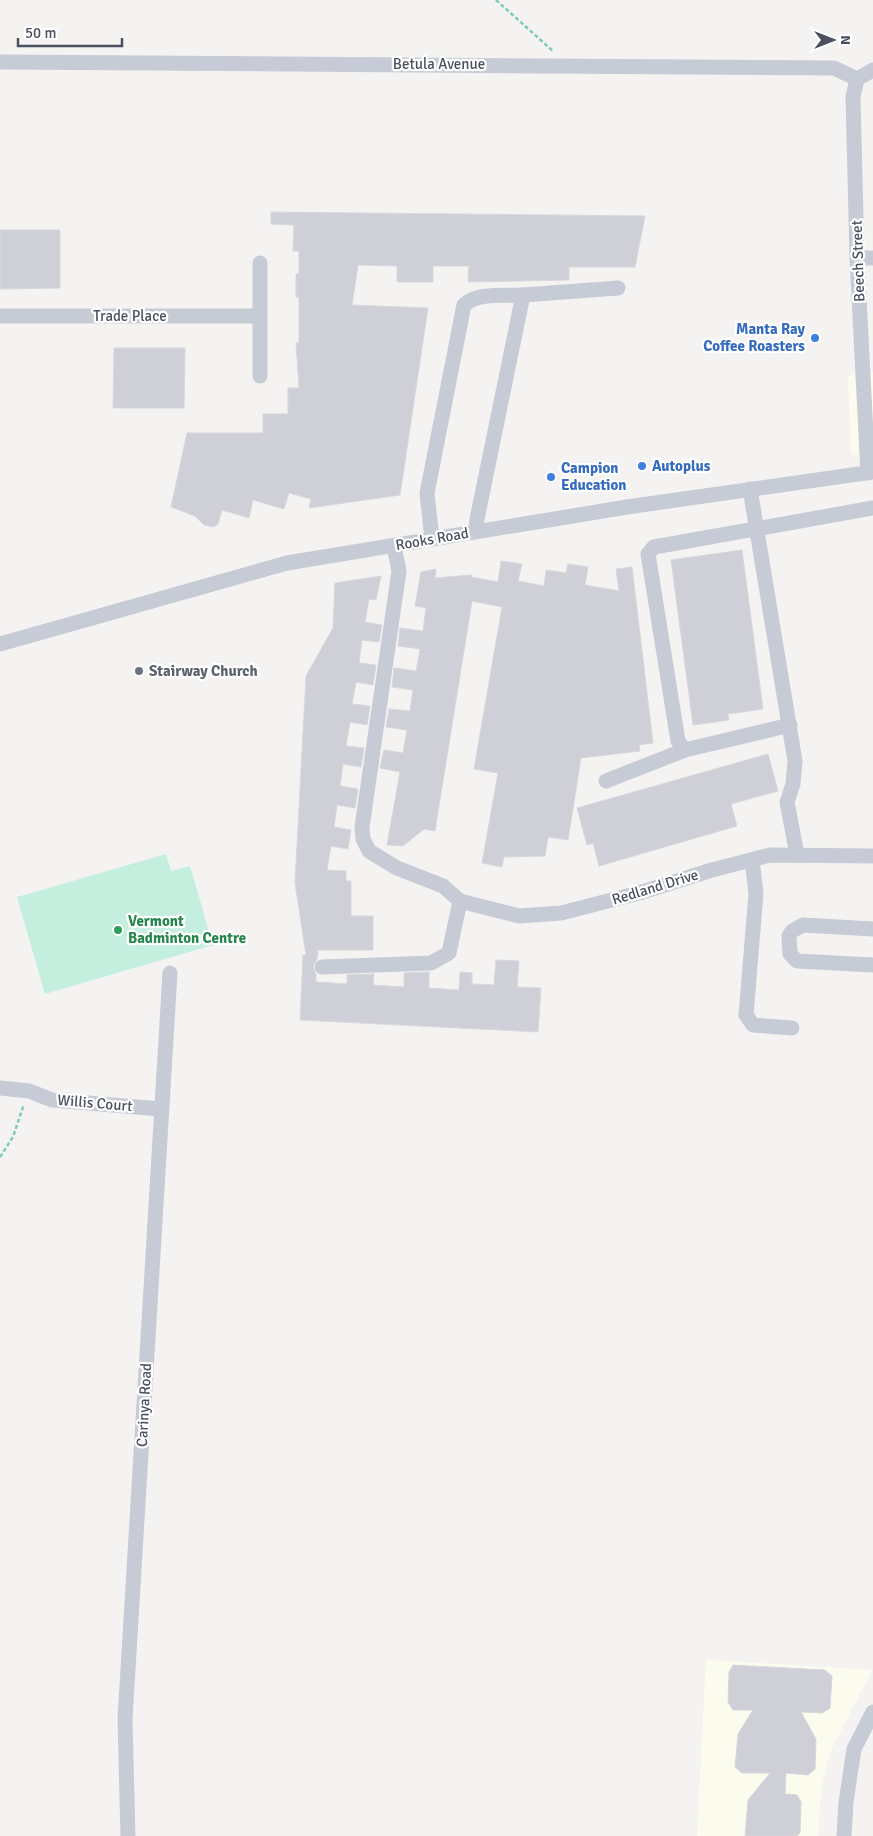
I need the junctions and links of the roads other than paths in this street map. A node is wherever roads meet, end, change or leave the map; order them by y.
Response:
1 (0, 62) edge
2 (873, 70) edge
3 (857, 80) junction
4 (857, 258) junction
5 (873, 258) edge
6 (260, 263) dead end
7 (618, 288) dead end
8 (523, 295) junction
9 (0, 316) edge
10 (259, 316) junction
11 (260, 376) dead end
12 (871, 472) edge
13 (750, 490) junction
14 (873, 508) edge
15 (757, 528) junction
16 (476, 532) junction
17 (432, 539) junction
18 (394, 546) junction
19 (0, 644) edge
20 (790, 725) junction
21 (685, 750) junction
22 (606, 781) dead end
23 (797, 855) junction
24 (873, 856) edge
25 (752, 860) junction
26 (460, 901) junction
27 (873, 929) edge
28 (873, 965) edge
29 (322, 967) dead end
30 (170, 973) dead end
31 (792, 1028) dead end
32 (0, 1088) edge
33 (161, 1109) junction
34 (873, 1712) edge
35 (128, 1836) edge
36 (844, 1836) edge

1 - 3 street, Betula Avenue
2 - 3 street
3 - 4 street, Beech Street
4 - 5 street
4 - 12 street, Beech Street
6 - 10 street
7 - 8 street
8 - 16 street
8 - 17 street
9 - 10 street, Trade Place
10 - 11 street
12 - 13 street, Rooks Road
13 - 15 street
13 - 16 street, Rooks Road
14 - 15 street
15 - 20 street
15 - 21 street
16 - 17 street, Rooks Road
17 - 18 street, Rooks Road
18 - 19 street, Rooks Road
18 - 26 street, Redland Drive
20 - 21 street
20 - 23 street
21 - 22 street
23 - 24 street, Redland Drive
23 - 25 street, Redland Drive
25 - 26 street, Redland Drive
25 - 31 street
26 - 29 street
27 - 28 street
30 - 33 street, Carinya Road
32 - 33 street, Willis Court
33 - 35 street, Carinya Road
34 - 36 street

